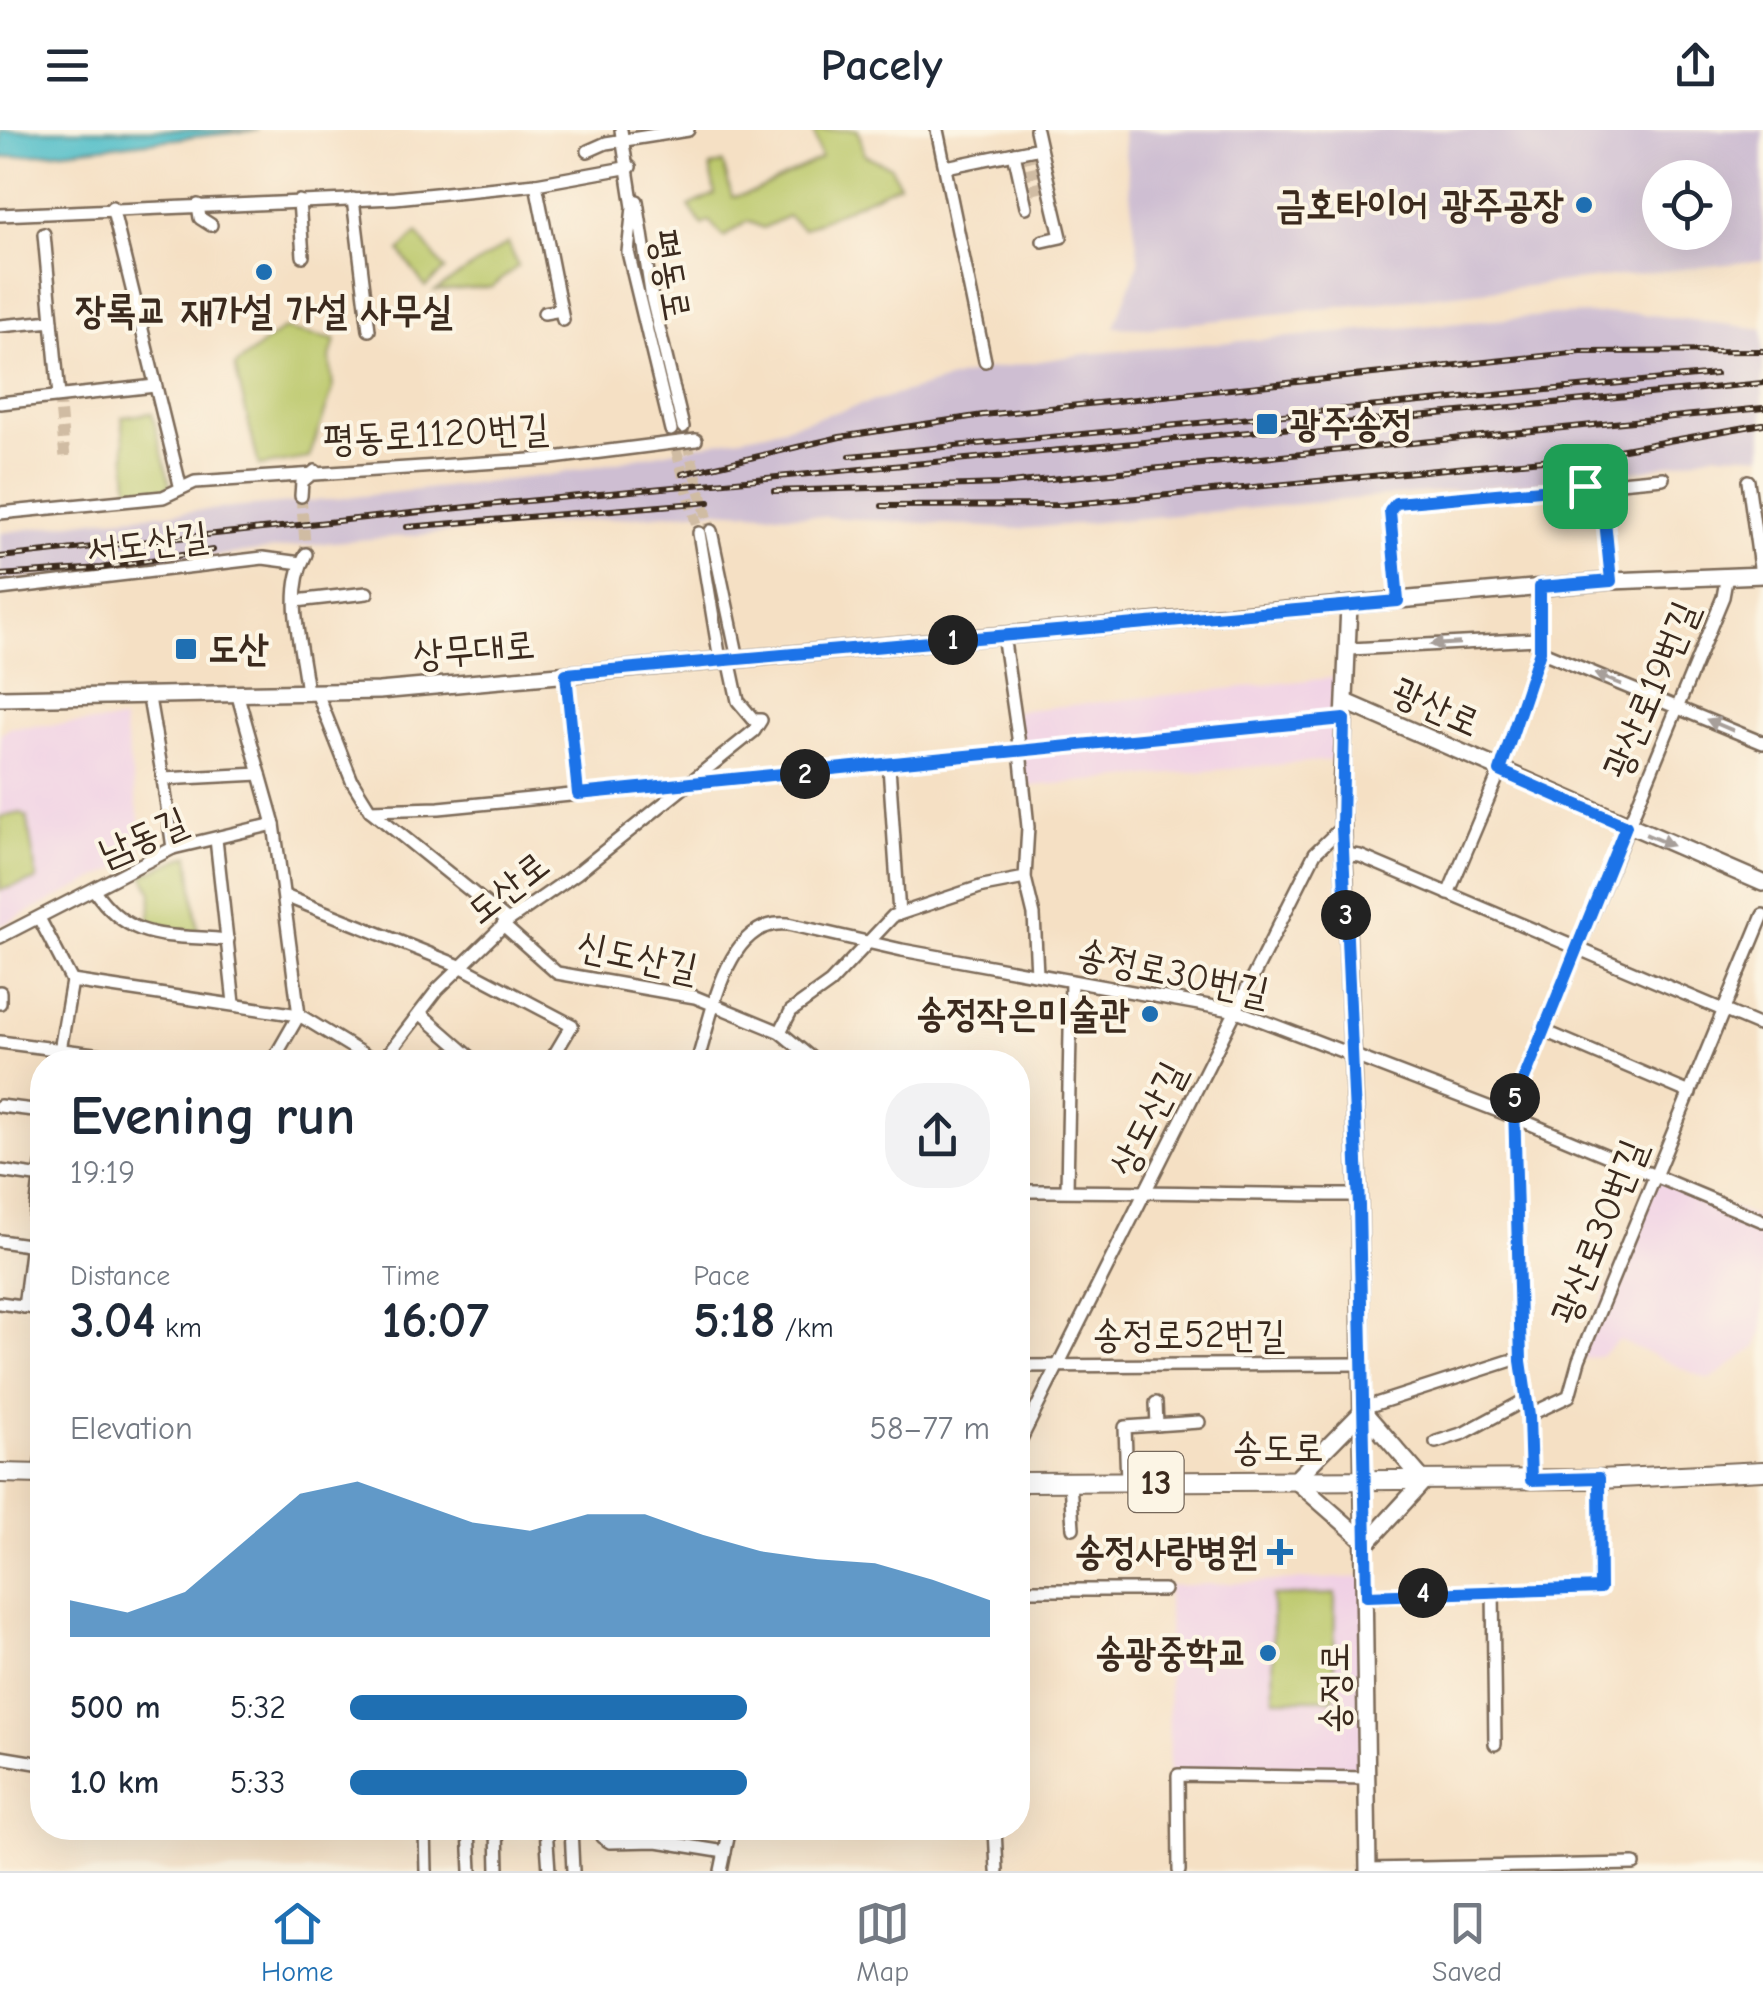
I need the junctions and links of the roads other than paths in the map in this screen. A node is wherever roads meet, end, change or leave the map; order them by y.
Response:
1 (688, 130) edge
2 (938, 130) edge
3 (1036, 130) edge
4 (623, 135) edge
5 (1040, 148) junction
6 (588, 151) dead end
7 (1014, 154) junction
8 (629, 167) junction
9 (946, 167) junction
10 (592, 174) junction
11 (536, 184) junction
12 (353, 199) junction
13 (299, 201) junction
14 (198, 205) junction
15 (112, 207) junction
16 (1026, 207) dead end
17 (629, 214) junction
18 (0, 216) edge
19 (210, 225) dead end
20 (44, 234) dead end
21 (1043, 241) dead end
22 (303, 256) dead end
23 (544, 313) dead end
24 (52, 320) junction
25 (0, 326) edge
26 (369, 330) dead end
27 (986, 360) dead end
28 (155, 386) junction
29 (59, 396) junction
30 (0, 403) edge
31 (696, 440) dead end
32 (315, 471) junction
33 (1664, 478) dead end
34 (1748, 481) dead end
35 (180, 486) junction
36 (1598, 486) junction
37 (301, 496) tunnel mouth
38 (0, 513) edge
39 (705, 532) tunnel mouth
40 (304, 558) joint
41 (1727, 575) junction
42 (1762, 575) edge
43 (1611, 581) junction
44 (1540, 587) junction
45 (0, 589) edge
46 (367, 593) dead end
47 (296, 601) junction
48 (1398, 601) junction
49 (1349, 605) junction
50 (1003, 635) junction
51 (1539, 645) junction
52 (1351, 650) junction
53 (729, 659) junction
54 (566, 674) junction
55 (312, 694) junction
56 (238, 696) junction
57 (0, 698) edge
58 (149, 698) junction
59 (1676, 707) junction
60 (1345, 711) junction
61 (1763, 743) edge
62 (1020, 751) junction
63 (888, 766) junction
64 (1500, 771) junction
65 (260, 774) junction
66 (163, 779) junction
67 (692, 784) junction
68 (578, 794) junction
69 (370, 810) junction
70 (274, 824) junction
71 (1626, 826) junction
72 (1342, 827) junction
73 (216, 840) junction
74 (172, 848) junction
75 (1344, 854) junction
76 (1025, 878) junction
77 (1763, 884) edge
78 (94, 890) junction
79 (1448, 894) junction
80 (285, 896) junction
81 (898, 914) junction
82 (1763, 915) edge
83 (39, 918) junction
84 (506, 923) junction
85 (0, 937) edge
86 (228, 940) junction
87 (870, 942) junction
88 (1576, 948) junction
89 (460, 966) junction
90 (1037, 974) junction
91 (72, 981) junction
92 (1071, 981) junction
93 (0, 992) edge
94 (0, 1002) edge
95 (234, 1003) junction
96 (716, 1006) junction
97 (1238, 1011) junction
98 (1724, 1011) junction
99 (420, 1014) junction
100 (299, 1015) junction
101 (1763, 1026) edge
102 (1542, 1030) junction
103 (780, 1032) junction
104 (0, 1042) edge
105 (34, 1050) edge
106 (60, 1050) edge
107 (279, 1050) edge
108 (359, 1050) edge
109 (389, 1050) edge
110 (462, 1050) edge
111 (557, 1050) edge
112 (702, 1050) edge
113 (802, 1050) edge
114 (1352, 1054) junction
115 (1690, 1093) junction
116 (0, 1106) edge
117 (30, 1110) edge
118 (1514, 1117) junction
119 (0, 1172) edge
120 (30, 1173) edge
121 (1654, 1176) junction
122 (1147, 1188) junction
123 (1067, 1190) junction
124 (1030, 1192) edge
125 (1358, 1196) junction
126 (1763, 1222) edge
127 (0, 1241) edge
128 (30, 1245) edge
129 (30, 1279) edge
130 (0, 1303) edge
131 (24, 1307) junction
132 (30, 1308) edge
133 (1508, 1362) dead end
134 (1362, 1364) junction
135 (1030, 1366) edge
136 (1055, 1366) junction
137 (1526, 1398) junction
138 (1156, 1403) dead end
139 (1363, 1409) junction
140 (1529, 1416) junction
141 (1030, 1419) edge
142 (1200, 1422) dead end
143 (1156, 1425) junction
144 (1436, 1442) dead end
145 (30, 1469) edge
146 (1763, 1471) edge
147 (0, 1473) edge
148 (1599, 1478) junction
149 (1295, 1480) junction
150 (1366, 1480) junction
151 (1531, 1480) junction
152 (1424, 1481) junction
153 (1070, 1482) junction
154 (1127, 1482) junction
155 (1030, 1486) edge
156 (1073, 1528) dead end
157 (1367, 1544) junction
158 (1493, 1589) junction
159 (1030, 1590) edge
160 (1164, 1590) dead end
161 (1367, 1596) junction
162 (1495, 1744) dead end
163 (0, 1757) edge
164 (30, 1762) edge
165 (1368, 1778) junction
166 (425, 1840) edge
167 (469, 1840) edge
168 (497, 1840) edge
169 (547, 1840) edge
170 (572, 1840) edge
171 (607, 1840) edge
172 (728, 1840) edge
173 (996, 1840) edge
174 (725, 1852) junction
175 (1634, 1864) dead end
176 (1368, 1870) edge
177 (426, 1871) edge
178 (470, 1871) edge
179 (498, 1871) edge
180 (549, 1871) edge
181 (573, 1871) edge
182 (721, 1871) edge
183 (997, 1871) edge
184 (1179, 1871) edge

1 - 4 street
2 - 9 street
3 - 5 street
4 - 6 street
4 - 8 street, 평동로
5 - 7 street
5 - 21 street
7 - 9 street
7 - 16 street
8 - 10 street
8 - 17 street, 평동로
8 - 17 street, 평동로
9 - 27 street
10 - 11 street
10 - 17 street
11 - 12 street
11 - 23 street
12 - 13 street
12 - 26 street
13 - 14 street
13 - 22 street
14 - 15 street
14 - 19 street
15 - 18 street
15 - 28 street
20 - 24 street
24 - 25 street
24 - 29 street
28 - 29 street
28 - 35 street
29 - 30 street
31 - 32 street, 평동로1120번길
32 - 35 street, 평동로1120번길
32 - 37 street
33 - 36 street
34 - 42 street
35 - 38 street, 평동로1120번길
36 - 43 street
36 - 48 street
39 - 53 street
40 - 45 street, 서도산길
40 - 47 street, 신도산길
41 - 42 main road, 상무대로
41 - 43 main road, 상무대로
41 - 59 street, 광산로19번길
43 - 44 main road, 상무대로
44 - 48 main road, 상무대로
44 - 51 street, 광산로
46 - 47 street
47 - 55 street, 신도산길
48 - 49 main road, 상무대로
49 - 50 main road, 상무대로
49 - 52 main road, 송정로
50 - 53 main road, 상무대로
50 - 62 street, 송정로30번길
51 -> 52 street
59 -> 51 street
51 - 64 street, 광산로
52 - 60 main road, 송정로
53 - 54 main road, 상무대로
53 - 67 street, 도산로
54 - 55 main road, 상무대로
54 - 68 street
55 - 56 main road, 상무대로
55 - 69 street, 신도산길
56 - 58 main road, 상무대로
56 - 65 street
57 - 58 main road, 상무대로
58 - 66 street
61 -> 59 street
59 - 71 street, 광산로19번길
60 - 62 street
60 - 64 main road, 광산로
60 - 72 main road, 송정로
62 - 63 street
62 - 76 street, 송정로30번길
63 - 67 street
63 - 81 street
64 - 71 main road, 광산로
64 - 79 street, 광산로
65 - 66 street
65 - 70 street
66 - 74 street
67 - 68 street, 도산로
67 - 84 street, 도산로
68 - 69 street, 도산로
69 - 84 street, 신도산길
70 - 73 street, 남동길
70 - 80 street
71 -> 77 main road, 광산로
71 - 88 street, 광산로19번길
72 - 75 main road, 송정로
72 - 97 street, 상도산길
73 - 74 street, 남동길
73 - 86 street, 남동길
74 - 78 street, 남동길
75 - 79 street
75 - 114 main road, 송정로
76 - 81 street
76 - 90 street, 송정로30번길
78 - 83 street, 남동길
78 - 86 street, 남동길
79 - 88 street
80 - 89 street
80 - 100 street
81 - 87 street
82 - 98 street, 광산로30번길
83 - 85 street, 남동길
83 - 91 street
84 - 89 street, 도산로
84 - 96 street, 신도산길
86 - 95 street, 남동길
87 - 90 street, 송정로30번길
87 - 96 street, 송정로30번길
87 - 103 street
88 - 98 street
88 - 102 street, 광산로19번길
89 - 99 street, 도산로
89 - 111 street
90 - 92 street, 송정로30번길
91 - 95 street
91 - 106 street
92 - 97 street, 송정로30번길
92 - 123 street
93 - 94 street
95 - 100 street
96 - 103 street, 신도산길
96 - 112 street
97 - 114 street, 송정로30번길
97 - 122 street, 상도산길
98 - 101 street
98 - 115 street, 광산로30번길
99 - 109 street, 도산로
99 - 110 street
100 - 107 street
100 - 108 street
102 - 115 street
102 - 118 street, 광산로19번길
103 - 113 street, 신도산길
104 - 105 street
114 - 118 street, 송정로30번길
114 - 125 main road, 송정로
115 - 121 street, 광산로30번길
116 - 117 street
118 - 121 street, 송정로30번길
118 - 137 street, 광산로19번길
119 - 120 street
121 - 126 street, 송정로30번길
121 - 140 street, 광산로30번길
122 - 123 street
122 - 125 street
122 - 136 street, 상도산길
123 - 124 street
125 - 134 main road, 송정로
127 - 128 street
129 - 131 street
130 - 131 street
131 - 132 street
133 - 139 street
134 - 136 street, 송정로52번길
134 - 139 main road, 송정로
135 - 136 street, 송정로52번길
136 - 141 street, 상도산길
137 - 140 street, 광산로19번길
137 - 144 street
138 - 143 street
139 - 149 main road
139 - 150 main road, 송정로
139 - 152 main road
140 - 151 street, 광산로19번길
142 - 143 street
143 - 154 street
145 - 147 main road
146 - 148 main road, 송도로 / 13
148 - 151 main road, 송도로 / 13
148 - 158 street
149 - 150 main road, 송도로 / 13
149 - 154 main road, 송도로 / 13
149 - 157 main road
150 - 152 main road, 송도로 / 13
150 - 157 main road, 송정로
151 - 152 main road, 송도로 / 13
152 - 157 main road
153 - 154 main road, 송도로 / 13
153 - 155 main road, 송도로 / 13
153 - 156 street
157 - 161 main road, 송정로
158 - 161 street
158 - 162 street
159 - 160 street
161 - 165 main road, 송정로
163 - 164 street
165 - 176 main road, 송정로
165 - 184 street
166 - 177 street
167 - 178 street
168 - 179 street
169 - 180 street
170 - 181 street
171 - 174 street
172 - 174 street
173 - 183 street
174 - 182 street
175 - 176 street

